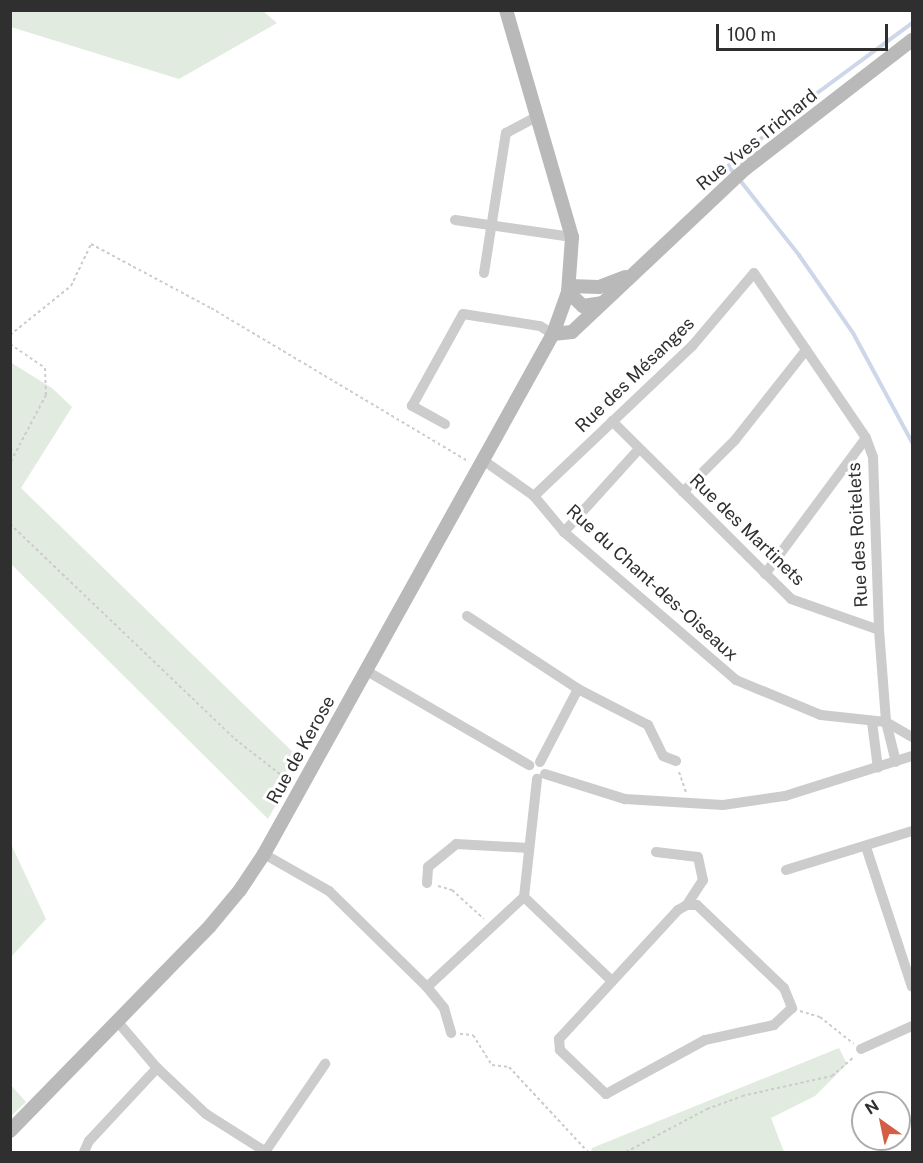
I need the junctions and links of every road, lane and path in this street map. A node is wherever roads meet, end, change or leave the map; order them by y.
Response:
1 (506, 10) edge
2 (912, 40) edge
3 (538, 116) junction
4 (455, 220) dead end
5 (493, 226) junction
6 (572, 237) junction
7 (484, 273) dead end
8 (754, 273) joint
9 (629, 274) junction
10 (568, 289) junction
11 (603, 303) junction
12 (553, 334) junction
13 (10, 335) edge
14 (10, 344) edge
15 (806, 350) junction
16 (612, 422) junction
17 (445, 424) dead end
18 (866, 438) junction
19 (639, 449) junction
20 (10, 463) edge
21 (481, 464) junction
22 (683, 492) junction
23 (534, 496) junction
24 (10, 524) edge
25 (564, 532) junction
26 (765, 574) junction
27 (466, 616) dead end
28 (879, 630) junction
29 (365, 670) junction
30 (578, 689) junction
31 (886, 722) junction
32 (872, 723) junction
33 (912, 737) edge
34 (912, 756) edge
35 (676, 761) joint
36 (896, 762) junction
37 (535, 764) junction
38 (878, 768) junction
39 (541, 776) junction
40 (299, 789) junction
41 (689, 806) junction
42 (912, 831) edge
43 (866, 847) junction
44 (529, 848) junction
45 (656, 852) dead end
46 (264, 854) junction
47 (786, 870) dead end
48 (427, 883) joint
49 (524, 897) junction
50 (687, 905) junction
51 (492, 926) junction
52 (611, 980) junction
53 (427, 987) junction
54 (912, 987) edge
55 (792, 1008) junction
56 (117, 1022) junction
57 (912, 1026) edge
58 (452, 1033) joint
59 (861, 1049) junction
60 (325, 1064) dead end
61 (157, 1068) junction
62 (10, 1131) edge
63 (84, 1152) edge
64 (265, 1152) edge
65 (588, 1152) edge
66 (626, 1152) edge

1 - 3 main road, Rue de Kerose
2 - 9 main road, Rue Yves Trichard
3 - 5 street
3 - 6 main road, Rue de Kerose
4 - 5 street
5 - 6 street
5 - 7 street
6 - 10 main road, Rue de Kerose
8 - 15 street, Rue des Roitelets
8 - 16 street, Rue des Mésanges
9 - 10 main road
9 - 11 main road
10 - 11 main road
10 - 12 main road, Rue de Kerose
11 - 12 main road
12 - 17 street
12 - 21 main road, Rue de Kerose
13 - 21 path
14 - 20 path
15 - 18 street, Rue des Roitelets
15 - 22 street
16 - 19 street, Rue des Martinets
16 - 23 street, Rue des Mésanges
18 - 26 street
18 - 28 street, Rue des Roitelets
19 - 22 street, Rue des Martinets
19 - 25 street
21 - 23 street, Rue du Chant-des-Oiseaux
21 - 29 main road, Rue de Kerose
22 - 26 street, Rue des Martinets
23 - 25 street, Rue du Chant-des-Oiseaux
24 - 40 path
25 - 32 street, Rue du Chant-des-Oiseaux
26 - 28 street, Rue des Martinets
27 - 30 street
28 - 31 street, Rue des Roitelets
29 - 37 street
29 - 40 main road, Rue de Kerose
30 - 35 street
30 - 37 street
31 - 32 street
31 - 33 street
31 - 36 street, Rue des Roitelets
32 - 38 street
34 - 36 street
35 - 41 path
36 - 38 street
37 - 39 street
37 - 39 street
38 - 41 street
39 - 41 street
39 - 44 street
40 - 46 main road, Rue de Kerose
42 - 43 street
43 - 47 street
43 - 54 street
44 - 48 street
44 - 49 street
45 - 50 street
46 - 53 street
46 - 56 main road, Rue de Kerose
48 - 51 path
49 - 51 street
49 - 52 street
50 - 52 street
50 - 55 street
51 - 53 street
52 - 55 street
53 - 58 street
55 - 59 path
56 - 61 street
56 - 62 main road, Rue de Kerose
57 - 59 street
58 - 65 path
59 - 66 path
60 - 64 street
61 - 63 street
61 - 64 street

